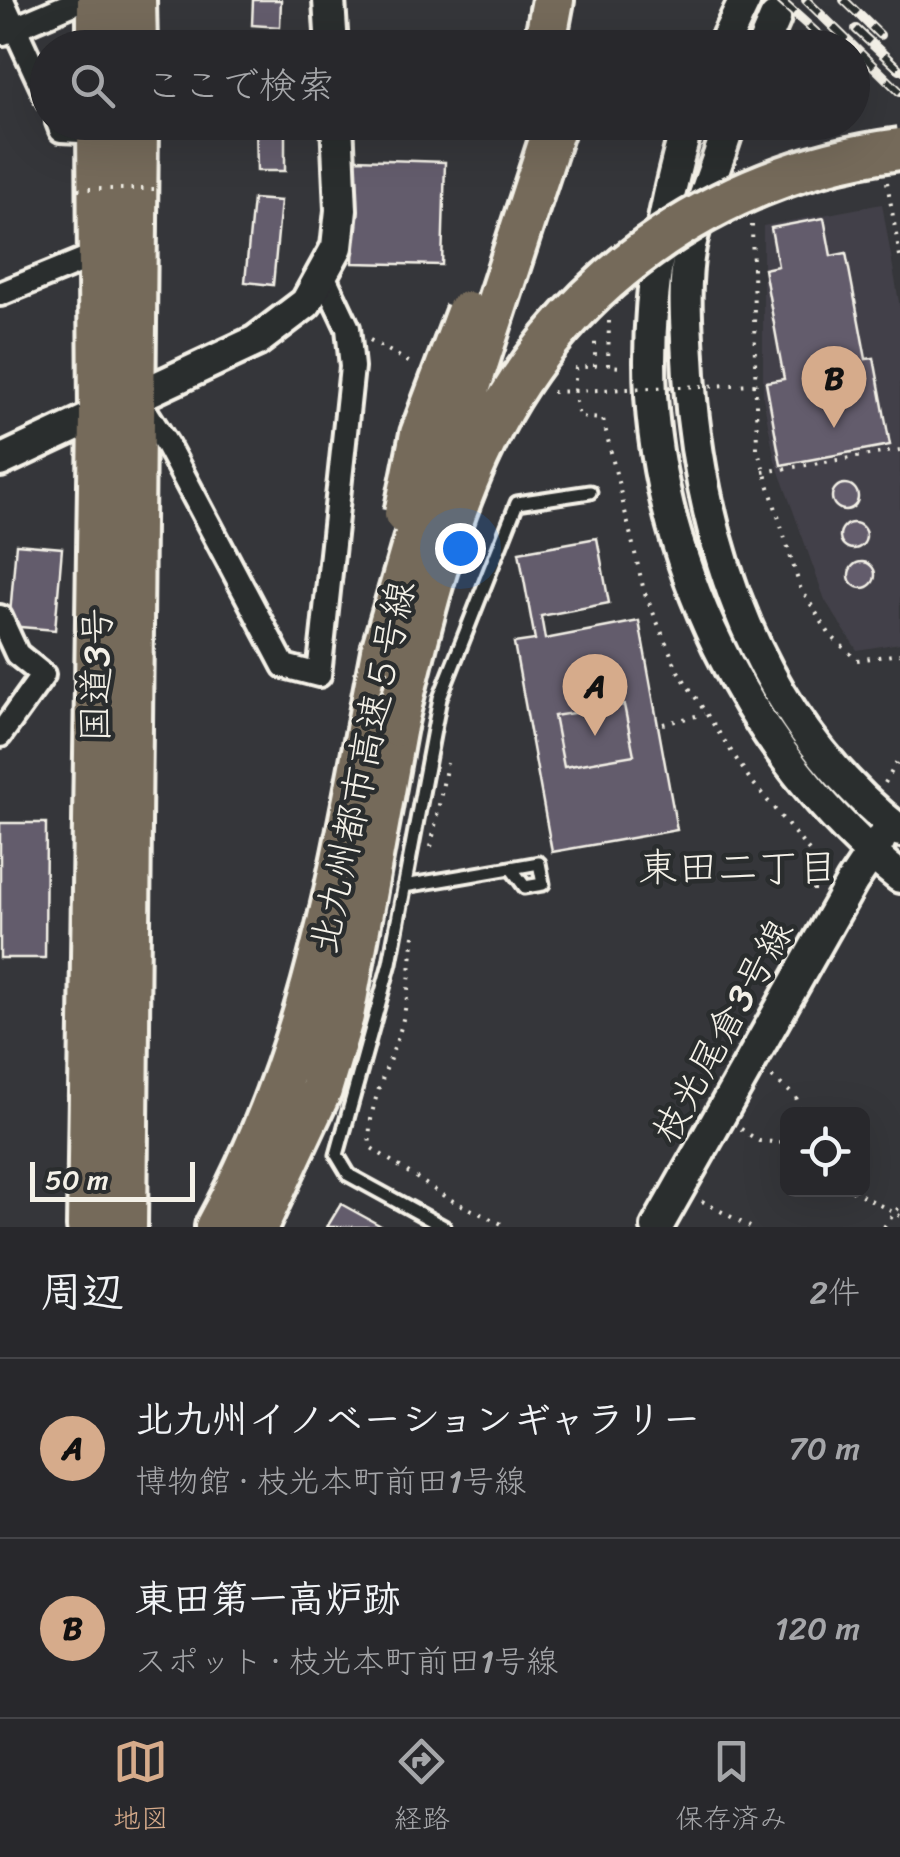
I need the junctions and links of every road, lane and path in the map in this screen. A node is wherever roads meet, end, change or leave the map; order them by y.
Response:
1 (2, 0) edge
2 (80, 0) edge
3 (98, 0) edge
4 (329, 0) edge
5 (553, 0) edge
6 (580, 0) edge
7 (745, 0) edge
8 (775, 18) dead end
9 (98, 30) edge
10 (331, 30) edge
11 (547, 30) edge
12 (575, 30) edge
13 (731, 30) edge
14 (770, 30) edge
15 (7, 31) edge
16 (30, 70) edge
17 (900, 133) edge
18 (870, 139) edge
19 (98, 140) edge
20 (137, 140) edge
21 (339, 140) edge
22 (521, 140) edge
23 (550, 140) edge
24 (683, 140) edge
25 (724, 140) edge
26 (866, 140) edge
27 (893, 164) edge
28 (78, 188) dead end
29 (162, 189) dead end
30 (752, 221) dead end
31 (98, 254) junction
32 (900, 257) edge
33 (324, 277) junction
34 (0, 294) edge
35 (595, 318) dead end
36 (348, 328) junction
37 (595, 334) dead end
38 (414, 365) dead end
39 (628, 367) dead end
40 (757, 384) junction
41 (574, 391) junction
42 (539, 392) dead end
43 (137, 398) junction
44 (100, 417) junction
45 (900, 450) edge
46 (0, 461) edge
47 (763, 472) junction
48 (590, 492) dead end
49 (0, 617) edge
50 (382, 651) junction
51 (900, 654) edge
52 (704, 714) junction
53 (663, 724) dead end
54 (396, 726) junction
55 (0, 735) edge
56 (900, 757) edge
57 (885, 783) dead end
58 (896, 828) edge
59 (870, 852) junction
60 (511, 868) dead end
61 (900, 876) edge
62 (404, 886) junction
63 (814, 901) dead end
64 (764, 1070) dead end
65 (800, 1107) edge
66 (733, 1124) dead end
67 (780, 1142) edge
68 (694, 1196) dead end
69 (865, 1197) edge
70 (900, 1206) edge
71 (898, 1215) edge
72 (88, 1227) edge
73 (126, 1227) edge
74 (216, 1227) edge
75 (257, 1227) edge
76 (444, 1227) edge
77 (657, 1227) edge
78 (750, 1227) edge
79 (884, 1227) edge

1 - 15 street
2 - 15 street
3 - 9 highway
4 - 10 street
5 - 11 highway
6 - 12 highway
7 - 13 street
8 - 14 street
15 - 16 street
17 - 18 highway, 北九州都市高速５号線, bridge
19 - 31 highway, 国道3号
20 - 43 highway, 国道3号
21 - 33 street
22 - 50 highway, bridge
23 - 54 highway, bridge
24 - 59 street
25 - 58 street
26 - 50 highway, 北九州都市高速５号線, bridge
27 - 32 path
27 - 54 highway, bridge
28 - 29 path, bridge
30 - 40 path
31 - 34 street
31 - 44 highway, 国道3号
33 - 36 street
33 - 43 street
35 - 39 path
36 - 38 path
36 - 43 street
37 - 41 path
40 - 41 path, bridge
40 - 47 path
41 - 42 path
41 - 52 path
43 - 44 street
43 - 73 highway, 国道3号
44 - 46 street
44 - 72 highway, 国道3号
45 - 47 path
47 - 51 path
48 - 62 lane
49 - 55 street
50 - 74 highway, 北九州都市高速５号線
52 - 53 path
52 - 63 path
54 - 75 highway
56 - 57 path
58 - 59 street, 枝光尾倉3号線
59 - 61 street
59 - 77 street, 枝光尾倉3号線
60 - 62 lane
62 - 76 lane
64 - 65 path
66 - 67 path
68 - 78 path
69 - 71 path
70 - 71 path
71 - 79 path

